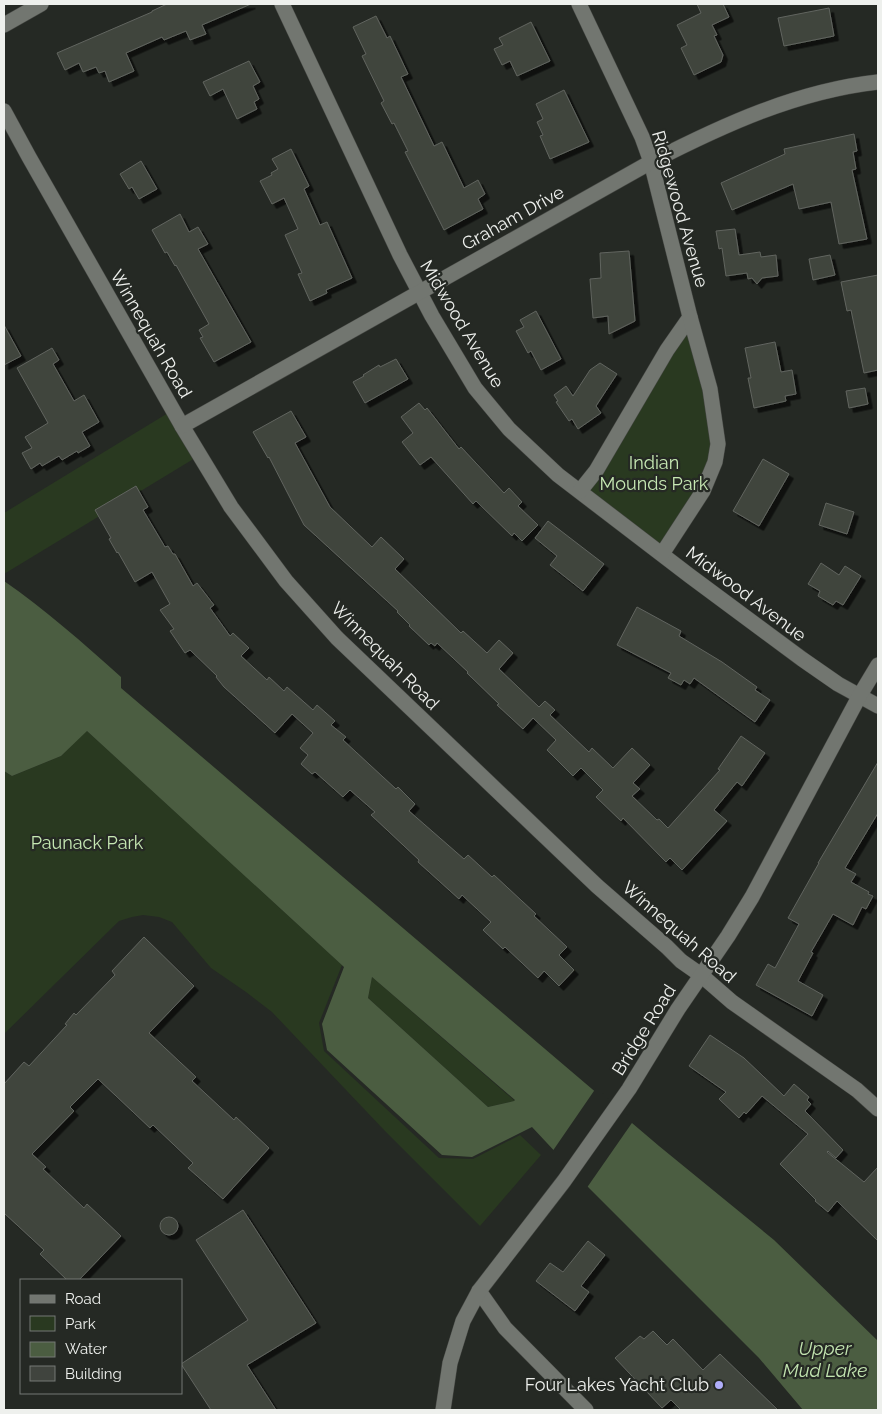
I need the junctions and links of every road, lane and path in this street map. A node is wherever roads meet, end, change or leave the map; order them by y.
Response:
1 (41, 4) edge
2 (282, 4) edge
3 (579, 4) edge
4 (4, 25) edge
5 (878, 82) edge
6 (4, 111) edge
7 (651, 162) junction
8 (419, 292) junction
9 (690, 317) junction
10 (182, 426) junction
11 (580, 491) junction
12 (662, 554) junction
13 (878, 665) edge
14 (860, 696) junction
15 (878, 706) edge
16 (701, 975) junction
17 (878, 1109) edge
18 (479, 1290) junction
19 (443, 1410) edge
20 (586, 1410) edge

1 - 4 street
2 - 8 street, Midwood Avenue
3 - 7 street, Ridgewood Avenue
5 - 7 street, Graham Drive
6 - 10 street, Winnequah Road
7 - 8 street, Graham Drive
7 - 9 street, Ridgewood Avenue
8 - 10 street, Graham Drive
8 - 11 street, Midwood Avenue
9 - 11 street
9 - 12 street, Ridgewood Avenue
10 - 16 street, Winnequah Road
11 - 12 street, Midwood Avenue
12 - 14 street, Midwood Avenue
13 - 14 street, Bridge Road
14 - 15 street, Midwood Avenue
14 - 16 street, Bridge Road
16 - 17 street, Winnequah Road
16 - 18 street, Bridge Road
18 - 19 street, Bridge Road
18 - 20 street

